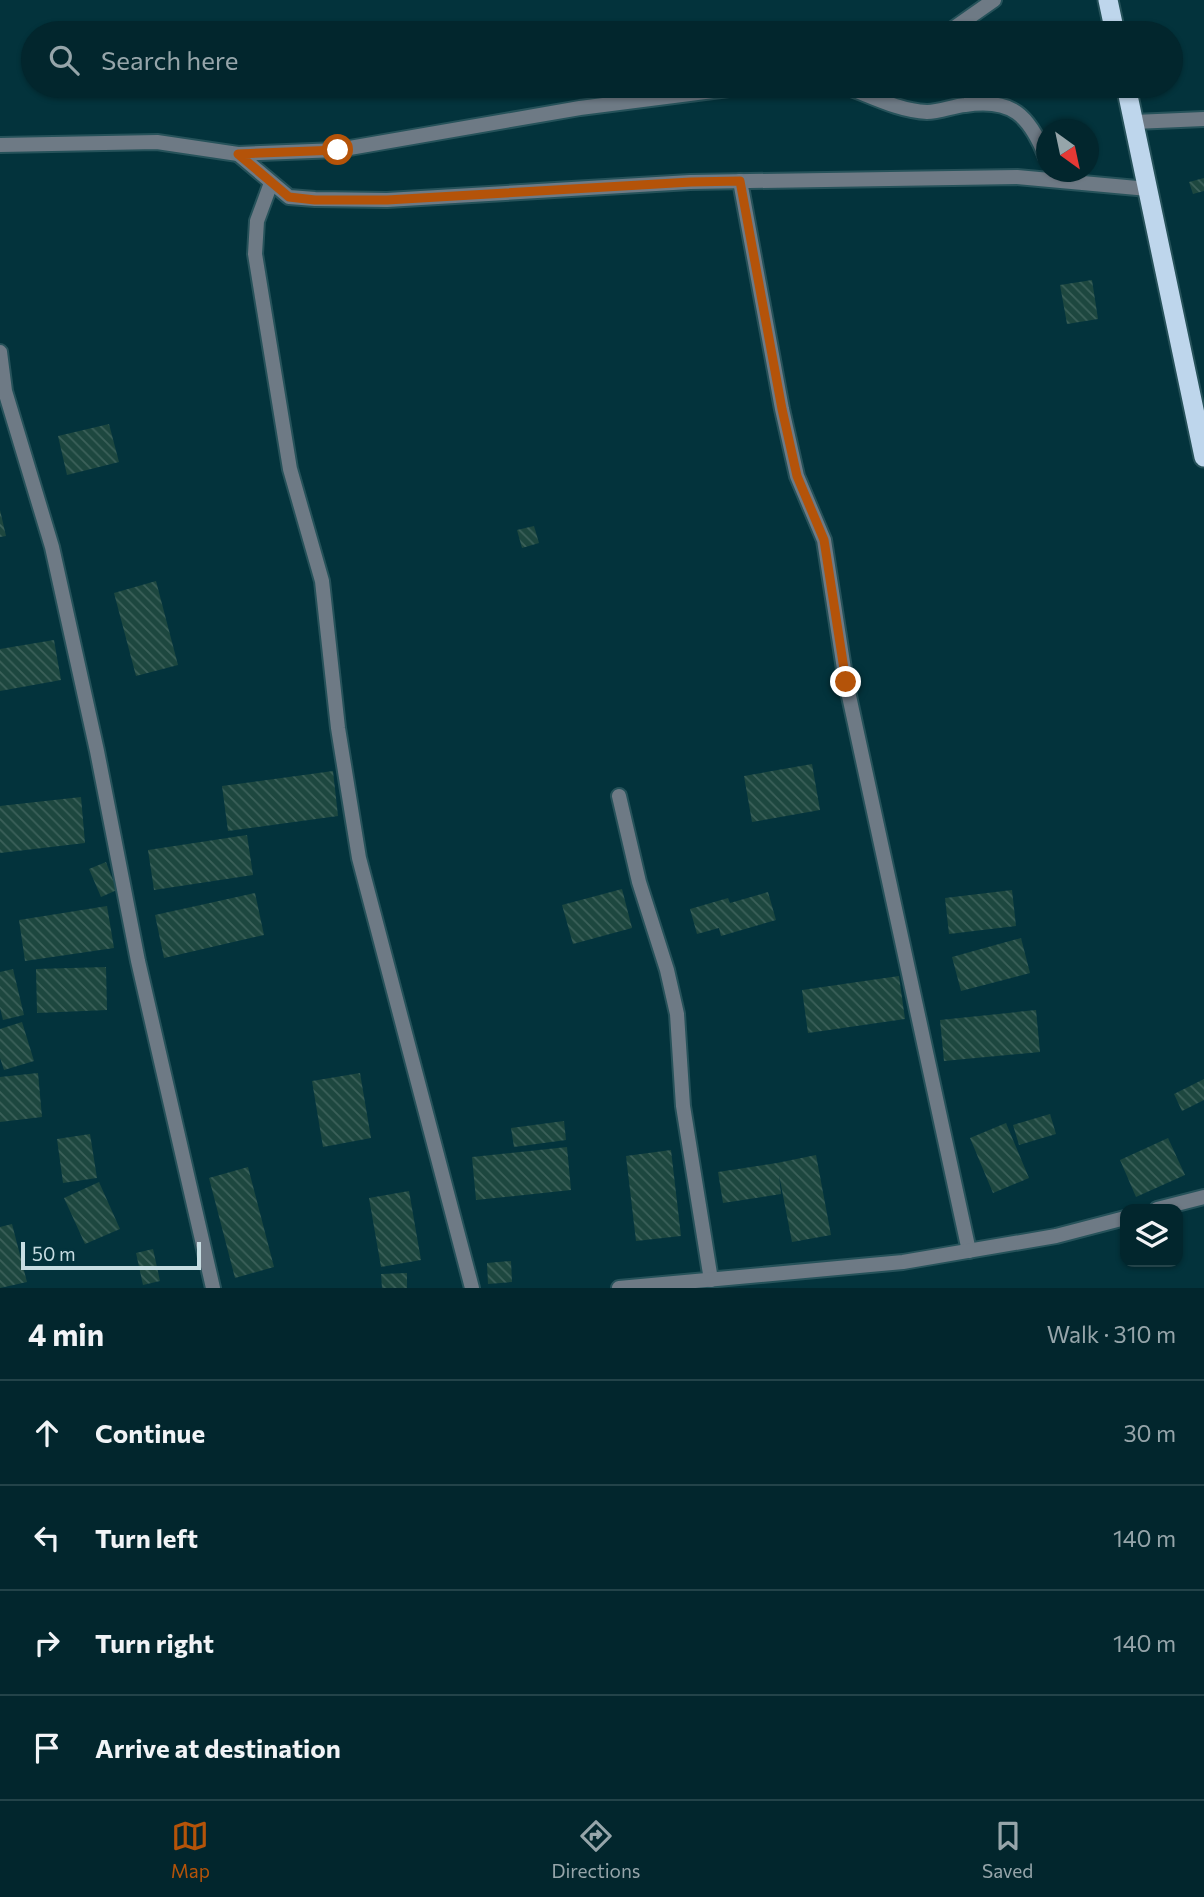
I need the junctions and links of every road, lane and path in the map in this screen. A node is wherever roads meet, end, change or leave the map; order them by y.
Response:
1 (994, 0) edge
2 (1108, 0) edge
3 (964, 21) edge
4 (1112, 21) edge
5 (658, 98) edge
6 (875, 98) edge
7 (1129, 98) edge
8 (1204, 119) edge
9 (1134, 122) junction
10 (1036, 134) edge
11 (0, 145) edge
12 (238, 154) junction
13 (1036, 176) edge
14 (740, 181) junction
15 (1097, 182) edge
16 (271, 183) junction
17 (1148, 189) junction
18 (0, 352) edge
19 (1204, 457) edge
20 (620, 796) dead end
21 (1204, 1197) edge
22 (1177, 1204) edge
23 (1120, 1219) edge
24 (969, 1251) junction
25 (711, 1280) junction
26 (213, 1288) edge
27 (472, 1288) edge
28 (619, 1288) edge

1 - 3 street
2 - 4 highway
5 - 12 street
6 - 10 street
7 - 9 highway
8 - 9 street
9 - 17 highway
11 - 12 street
12 - 16 street
13 - 14 street
14 - 16 street
14 - 24 street
15 - 17 street
16 - 27 street
17 - 19 highway
18 - 26 street
20 - 25 street
21 - 22 street
23 - 24 street
24 - 25 street
25 - 28 street

